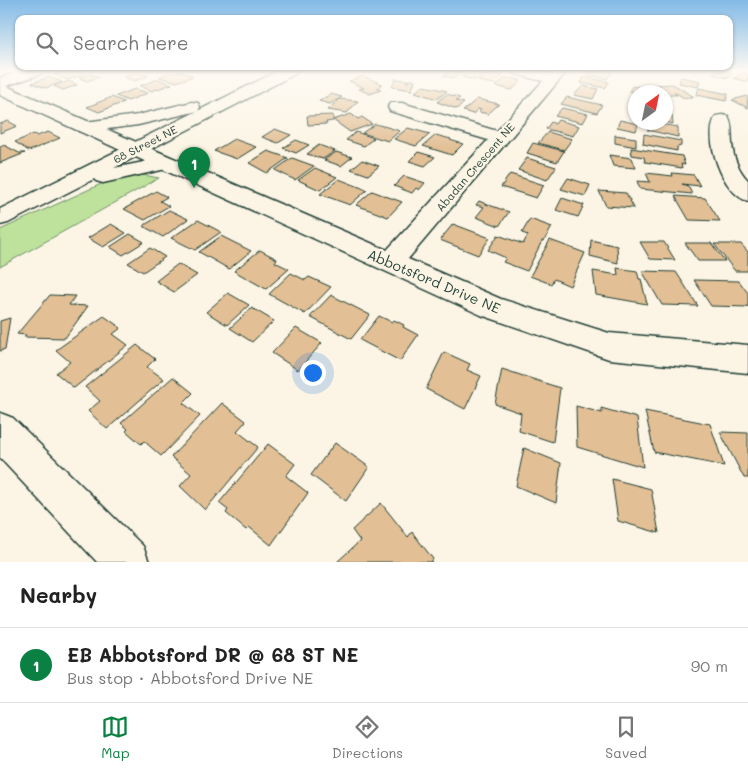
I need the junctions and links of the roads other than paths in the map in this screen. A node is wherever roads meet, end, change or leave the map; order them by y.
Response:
1 (18, 97) edge
2 (212, 97) edge
3 (233, 97) edge
4 (537, 97) edge
5 (193, 106) junction
6 (396, 107) dead end
7 (722, 120) dead end
8 (85, 127) junction
9 (501, 138) junction
10 (128, 145) junction
11 (168, 163) junction
12 (61, 187) junction
13 (748, 194) edge
14 (0, 198) edge
15 (0, 218) edge
16 (391, 262) junction
17 (748, 359) edge
18 (0, 432) edge
19 (127, 562) edge

1 - 8 street, Abbotsford Drive NE
2 - 5 street, 68 Street NE
3 - 10 street, 68 Street NE
4 - 9 street, Abadan Crescent NE
5 - 8 street
5 - 10 street, 68 Street NE
6 - 9 street
7 - 13 street
8 - 10 street, Abbotsford Drive NE
9 - 16 street, Abadan Crescent NE
10 - 11 street, Abbotsford Drive NE
10 - 12 street, 68 Street NE
10 - 14 street, 68 Street NE
11 - 12 street
11 - 16 street, Abbotsford Drive NE
12 - 15 street, 68 Street NE
16 - 17 street, Abbotsford Drive NE
18 - 19 street

